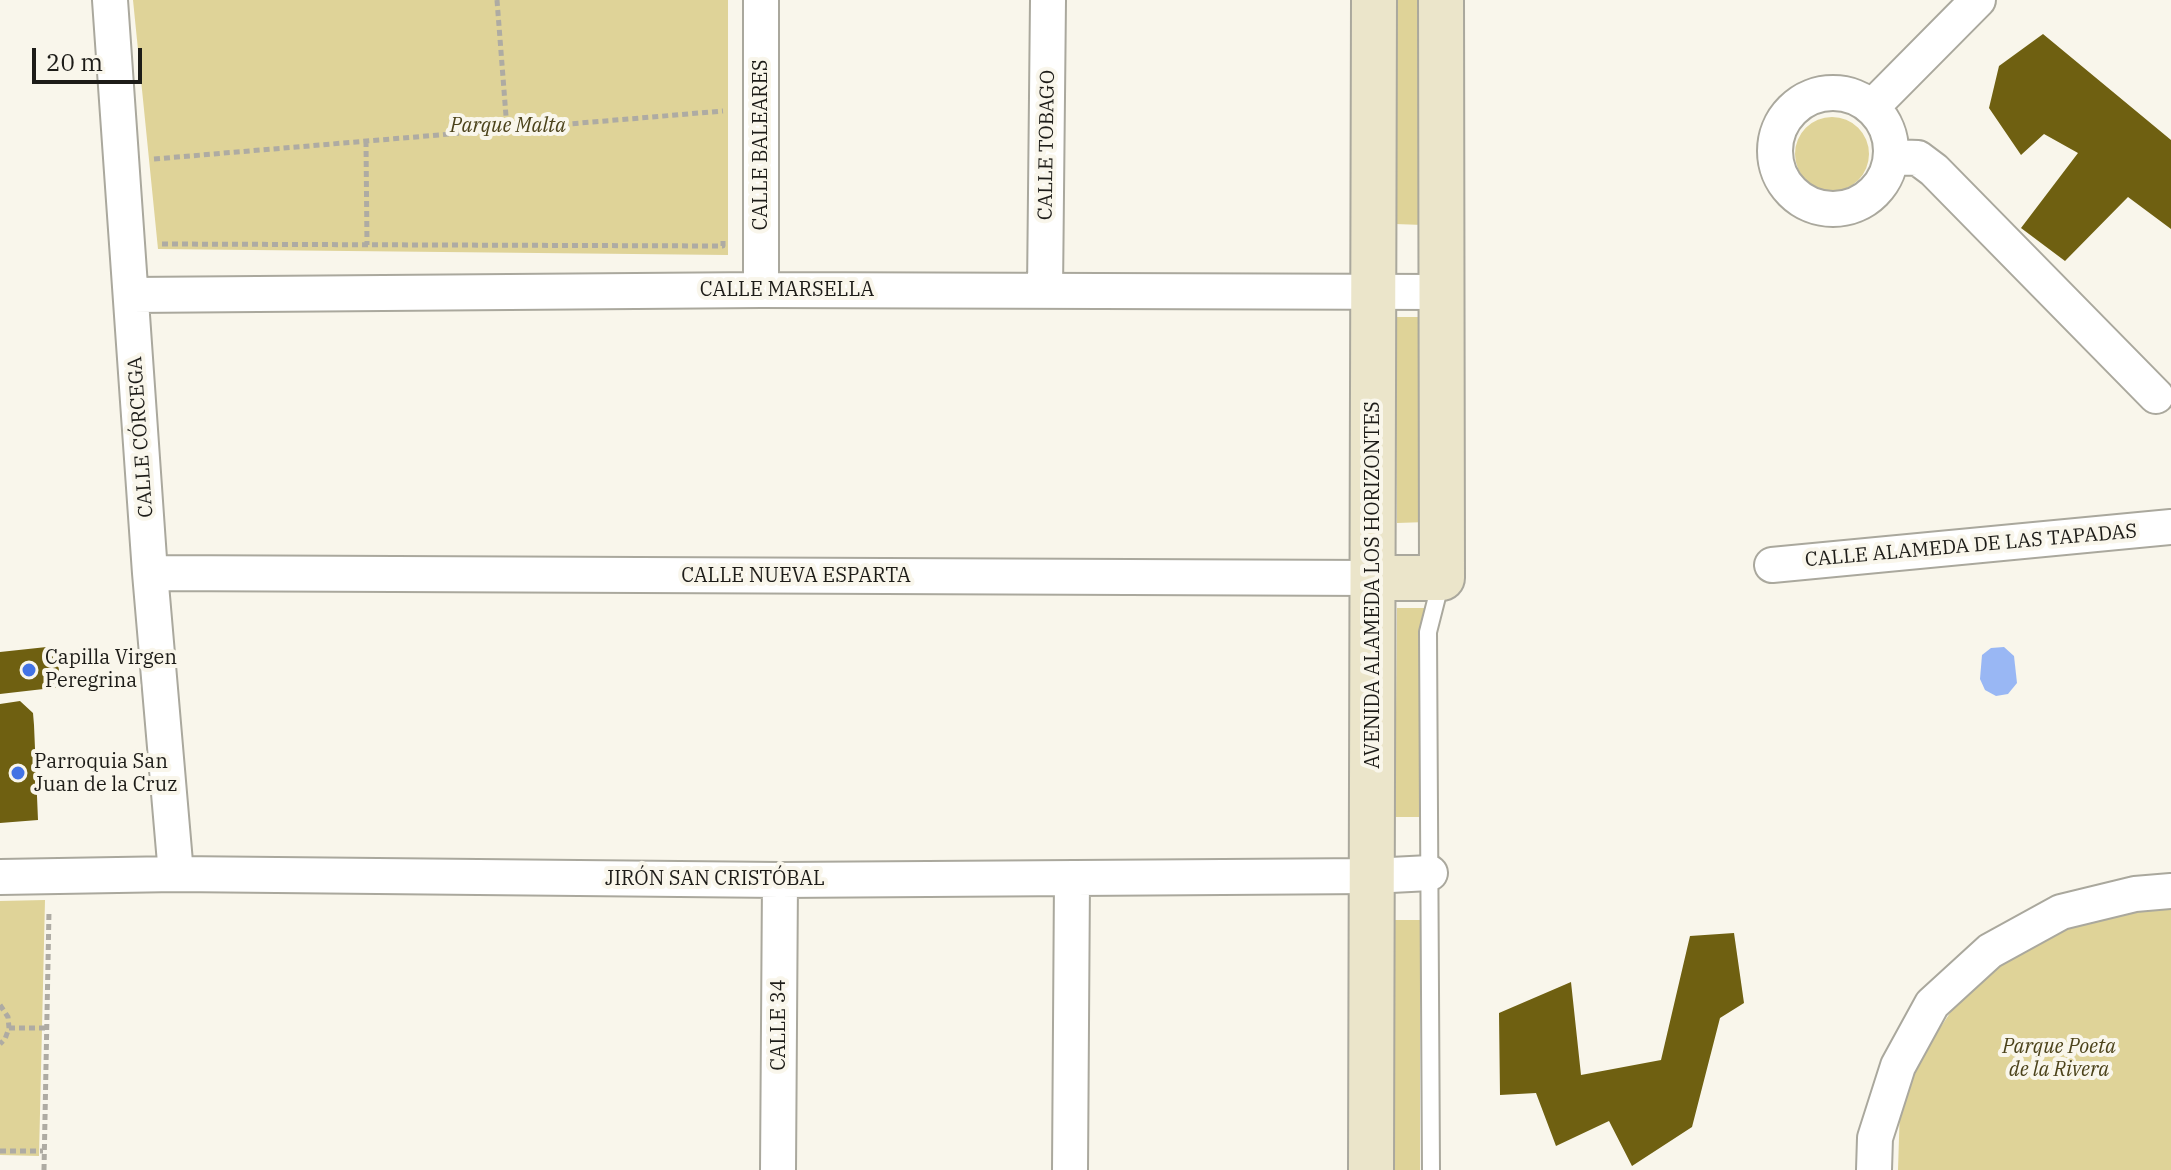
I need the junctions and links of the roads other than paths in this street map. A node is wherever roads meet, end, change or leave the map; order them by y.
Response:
1 (110, 0) edge
2 (761, 0) edge
3 (1048, 0) edge
4 (1374, 0) edge
5 (1441, 0) edge
6 (1978, 0) edge
7 (1872, 107) junction
8 (1891, 157) junction
9 (761, 290) junction
10 (1045, 290) junction
11 (1374, 292) junction
12 (1442, 292) junction
13 (132, 295) junction
14 (2156, 396) dead end
15 (2171, 527) edge
16 (1772, 565) dead end
17 (150, 573) junction
18 (1374, 578) junction
19 (1442, 578) junction
20 (1430, 873) junction
21 (176, 874) junction
22 (1371, 876) junction
23 (0, 877) edge
24 (1072, 878) junction
25 (780, 880) junction
26 (2171, 891) edge
27 (778, 1170) edge
28 (1070, 1170) edge
29 (1371, 1170) edge
30 (1431, 1170) edge
31 (1874, 1170) edge

1 - 13 street, CALLE CÓRCEGA
2 - 9 street, CALLE BALEARES
3 - 10 street, CALLE TOBAGO
4 - 11 main road, AVENIDA ALAMEDA LOS HORIZONTES
5 - 12 main road
6 - 7 street
7 - 8 street
7 - 8 street
8 - 14 street
9 - 10 street, CALLE MARSELLA
9 - 13 street, CALLE MARSELLA
10 - 11 street, CALLE MARSELLA
11 - 12 street, CALLE MARSELLA
11 - 18 main road, AVENIDA ALAMEDA LOS HORIZONTES
12 - 19 main road
13 - 17 street, CALLE CÓRCEGA
15 - 16 street, CALLE ALAMEDA DE LAS TAPADAS
17 - 18 street, CALLE NUEVA ESPARTA
17 - 21 street, CALLE CÓRCEGA
18 - 19 main road, CALLE NUEVA ESPARTA
18 - 22 main road, AVENIDA ALAMEDA LOS HORIZONTES
19 - 20 lane
20 - 22 street, JIRÓN SAN CRISTÓBAL
20 - 30 lane
21 - 23 street, JIRÓN SAN CRISTÓBAL
21 - 25 street, JIRÓN SAN CRISTÓBAL
22 - 24 street, JIRÓN SAN CRISTÓBAL
22 - 29 main road, AVENIDA ALAMEDA LOS HORIZONTES
24 - 25 street, JIRÓN SAN CRISTÓBAL
24 - 28 street
25 - 27 street, CALLE 34
26 - 31 street

